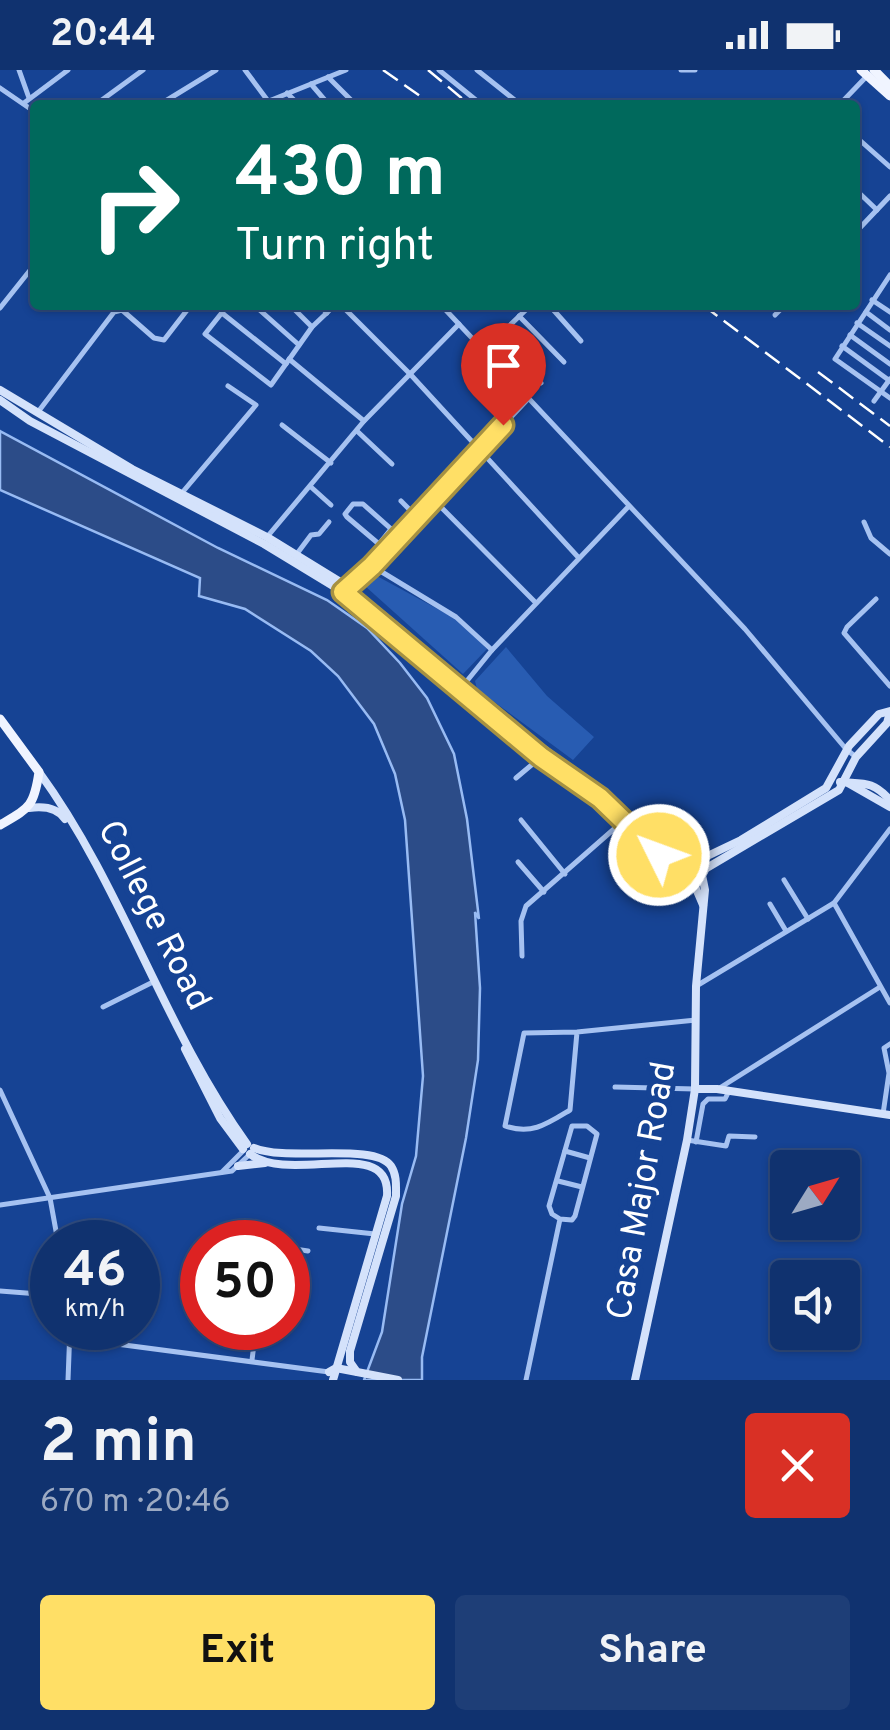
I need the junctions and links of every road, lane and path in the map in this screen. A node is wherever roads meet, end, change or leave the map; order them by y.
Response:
1 (20, 70) edge
2 (68, 70) edge
3 (120, 70) edge
4 (143, 70) edge
5 (245, 70) edge
6 (346, 70) edge
7 (438, 70) edge
8 (477, 70) edge
9 (681, 70) edge
10 (694, 70) edge
11 (213, 71) edge
12 (867, 72) edge
13 (328, 77) junction
14 (128, 80) junction
15 (311, 84) junction
16 (890, 86) edge
17 (0, 88) edge
18 (288, 92) junction
19 (890, 96) edge
20 (102, 100) edge
21 (167, 100) edge
22 (267, 100) edge
23 (274, 100) edge
24 (295, 100) edge
25 (325, 100) edge
26 (351, 100) edge
27 (476, 100) edge
28 (515, 100) edge
29 (843, 100) edge
30 (27, 101) junction
31 (30, 105) edge
32 (860, 140) edge
33 (890, 167) edge
34 (860, 194) edge
35 (890, 196) edge
36 (877, 210) junction
37 (860, 227) edge
38 (30, 270) edge
39 (889, 278) edge
40 (880, 288) junction
41 (890, 295) edge
42 (872, 300) junction
43 (0, 308) edge
44 (122, 310) edge
45 (122, 310) edge
46 (187, 310) edge
47 (260, 310) edge
48 (295, 310) edge
49 (324, 310) edge
50 (331, 310) edge
51 (343, 310) edge
52 (446, 310) edge
53 (521, 310) edge
54 (526, 310) edge
55 (553, 310) edge
56 (780, 310) edge
57 (222, 312) joint
58 (866, 312) junction
59 (890, 312) edge
60 (327, 313) junction
61 (522, 314) junction
62 (775, 315) dead end
63 (857, 322) junction
64 (459, 324) junction
65 (312, 327) junction
66 (890, 330) edge
67 (850, 335) junction
68 (497, 336) junction
69 (581, 341) dead end
70 (299, 345) junction
71 (842, 346) junction
72 (890, 346) edge
73 (483, 351) junction
74 (287, 361) junction
75 (564, 362) dead end
76 (890, 364) edge
77 (410, 376) junction
78 (890, 380) edge
79 (541, 383) dead end
80 (228, 386) dead end
81 (0, 390) edge
82 (881, 391) junction
83 (890, 398) edge
84 (528, 399) junction
85 (0, 400) edge
86 (874, 401) dead end
87 (36, 415) junction
88 (364, 421) junction
89 (282, 425) dead end
90 (356, 430) junction
91 (478, 450) junction
92 (331, 463) junction
93 (392, 464) dead end
94 (311, 487) junction
95 (181, 494) junction
96 (433, 499) junction
97 (401, 501) dead end
98 (331, 505) dead end
99 (629, 506) junction
100 (417, 517) junction
101 (329, 522) dead end
102 (864, 522) dead end
103 (391, 529) junction
104 (400, 536) junction
105 (265, 541) junction
106 (378, 544) junction
107 (386, 550) junction
108 (890, 554) edge
109 (296, 555) junction
110 (578, 557) junction
111 (372, 566) junction
112 (347, 590) junction
113 (876, 599) dead end
114 (536, 604) junction
115 (492, 650) junction
116 (890, 686) edge
117 (462, 687) junction
118 (890, 712) edge
119 (0, 719) edge
120 (846, 749) junction
121 (541, 757) junction
122 (856, 757) junction
123 (38, 772) junction
124 (516, 778) dead end
125 (831, 780) junction
126 (846, 783) junction
127 (890, 804) edge
128 (30, 808) junction
129 (521, 820) dead end
130 (622, 822) junction
131 (0, 825) edge
132 (890, 829) edge
133 (696, 860) junction
134 (518, 862) dead end
135 (704, 872) junction
136 (688, 873) junction
137 (565, 874) junction
138 (784, 880) dead end
139 (544, 892) junction
140 (770, 904) dead end
141 (834, 904) junction
142 (702, 905) junction
143 (808, 919) junction
144 (786, 932) junction
145 (522, 956) dead end
146 (151, 983) junction
147 (696, 986) junction
148 (880, 988) junction
149 (890, 1003) edge
150 (104, 1007) dead end
151 (696, 1020) junction
152 (578, 1032) junction
153 (890, 1044) edge
154 (695, 1086) junction
155 (615, 1088) dead end
156 (716, 1089) junction
157 (729, 1091) junction
158 (0, 1093) edge
159 (693, 1103) junction
160 (886, 1115) edge
161 (755, 1138) dead end
162 (692, 1141) junction
163 (248, 1150) junction
164 (566, 1151) junction
165 (590, 1158) junction
166 (265, 1163) junction
167 (238, 1166) junction
168 (222, 1172) junction
169 (558, 1181) junction
170 (582, 1187) junction
171 (50, 1198) junction
172 (0, 1205) edge
173 (54, 1220) edge
174 (560, 1220) junction
175 (318, 1228) dead end
176 (375, 1234) junction
177 (0, 1291) edge
178 (30, 1293) edge
179 (160, 1349) edge
180 (70, 1350) edge
181 (253, 1350) edge
182 (252, 1360) junction
183 (361, 1373) junction
184 (333, 1374) edge
185 (68, 1380) edge
186 (348, 1380) edge
187 (398, 1380) edge
188 (526, 1380) edge
189 (636, 1380) edge

1 - 30 street
2 - 30 street
3 - 14 street
4 - 14 street
5 - 22 street
6 - 13 street
7 - 27 street
8 - 28 street
9 - 10 street
11 - 21 street
12 - 16 main road
12 - 19 main road
12 - 29 street
13 - 15 street
13 - 26 street
14 - 20 street
15 - 18 street
15 - 25 street
17 - 30 street
18 - 23 street
18 - 24 street
30 - 31 street
32 - 33 street
34 - 36 street
35 - 36 street
36 - 37 street
38 - 43 street
39 - 40 street
40 - 41 street
40 - 42 street
42 - 58 street
42 - 59 street
44 - 87 street
45 - 46 street
47 - 70 street
48 - 65 street
49 - 60 street
50 - 60 street
51 - 77 street
52 - 64 street
53 - 61 street
54 - 61 street
55 - 69 street
56 - 62 street
57 - 74 street
57 - 74 street
58 - 63 street
58 - 66 street
60 - 65 street
61 - 68 street
61 - 75 street
63 - 67 street
63 - 72 street
64 - 73 street
64 - 77 street
65 - 70 street
67 - 71 street
67 - 76 street
68 - 73 street
68 - 79 street
70 - 74 street
71 - 78 street
71 - 82 street
73 - 84 street
74 - 88 street
77 - 88 street
77 - 91 street
78 - 82 street
80 - 95 street
81 - 87 main road
82 - 83 street
82 - 86 street
84 - 91 street
84 - 99 street
85 - 105 main road
87 - 95 main road
88 - 90 street
89 - 92 street
90 - 92 street
90 - 93 street
91 - 96 street
91 - 110 street
92 - 94 street
94 - 98 street
94 - 105 street
95 - 105 main road
96 - 100 street
96 - 114 street
97 - 100 street
99 - 110 street
99 - 120 street
100 - 104 street
101 - 109 street
102 - 108 street
103 - 104 street
103 - 106 street
103 - 106 street
104 - 107 street
105 - 109 main road
105 - 112 main road
106 - 107 street
107 - 111 street
109 - 112 main road
110 - 114 street
111 - 112 street
111 - 115 street
112 - 117 main road
112 - 121 main road
113 - 116 street
114 - 115 street
115 - 117 street
117 - 133 main road
118 - 120 main road
118 - 122 main road
119 - 123 main road, College Road
120 - 122 street
120 - 125 main road
121 - 124 street
121 - 130 main road
122 - 126 main road
123 - 128 main road
123 - 163 main road, College Road
125 - 126 main road
125 - 133 main road
126 - 127 main road
126 - 135 main road
128 - 131 main road
128 - 146 main road, College Road
129 - 137 street
130 - 136 main road
130 - 137 street
132 - 141 street
133 - 135 main road
133 - 136 main road
134 - 139 street
135 - 136 main road
135 - 142 main road, Casa Major Road
136 - 142 main road
137 - 139 street
138 - 143 street
139 - 145 street
140 - 144 street
141 - 143 street
141 - 148 street
142 - 147 main road, Casa Major Road
143 - 144 street
144 - 147 street
146 - 150 street
146 - 163 main road, College Road
147 - 151 main road, Casa Major Road
148 - 149 street
148 - 156 street
151 - 152 street
151 - 154 main road, Casa Major Road
152 - 152 street
153 - 160 street
154 - 155 street
154 - 156 main road
154 - 159 main road, Casa Major Road
156 - 157 main road
156 - 159 main road
157 - 160 main road
157 - 162 street
158 - 171 street
159 - 162 main road, Casa Major Road
161 - 162 street
162 - 189 main road, Casa Major Road
163 - 166 main road, College Road
163 - 167 street
163 - 168 street
163 - 183 main road
164 - 165 street
164 - 165 street
164 - 169 street
165 - 170 street
166 - 167 main road
166 - 176 main road, College Road
167 - 168 street
168 - 171 street
169 - 170 street
169 - 174 street
170 - 174 street
171 - 172 street
171 - 173 street
174 - 188 street
175 - 176 street
176 - 184 main road, College Road
177 - 178 street
179 - 182 street
180 - 185 street
181 - 182 street
182 - 184 street
183 - 184 main road
183 - 187 main road
184 - 186 main road

